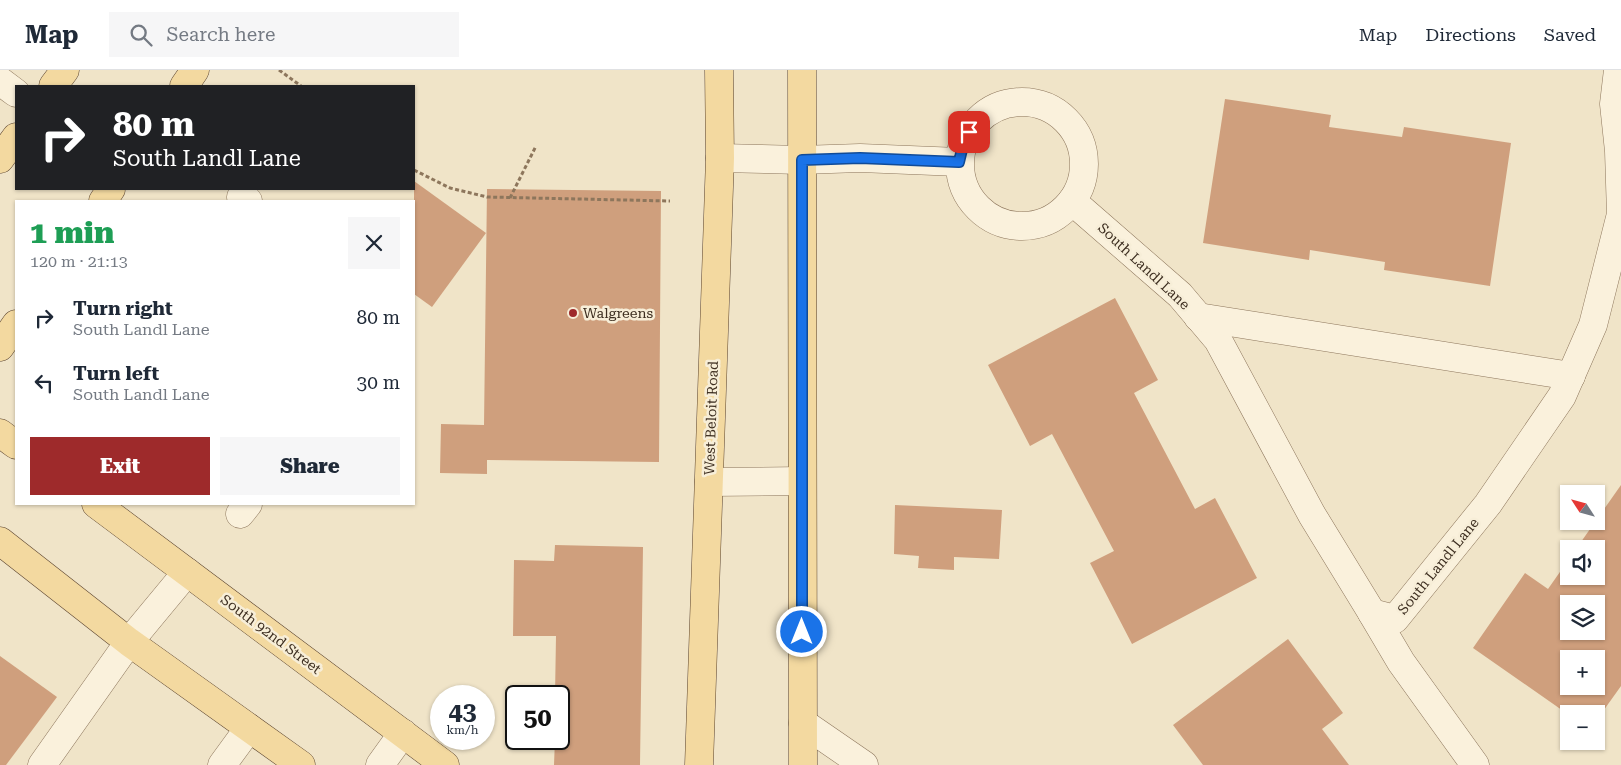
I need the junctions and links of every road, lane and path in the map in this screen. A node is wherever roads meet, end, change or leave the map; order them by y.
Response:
1 (65, 70) edge
2 (195, 70) edge
3 (279, 70) edge
4 (719, 70) edge
5 (802, 70) edge
6 (1618, 70) edge
7 (0, 81) edge
8 (54, 85) edge
9 (185, 85) edge
10 (300, 85) edge
11 (15, 92) edge
12 (15, 138) edge
13 (536, 146) dead end
14 (1620, 151) edge
15 (720, 158) junction
16 (0, 159) edge
17 (802, 160) junction
18 (959, 162) junction
19 (415, 170) edge
20 (510, 198) junction
21 (670, 201) dead end
22 (1072, 201) junction
23 (1619, 232) edge
24 (1610, 298) edge
25 (1198, 317) junction
26 (15, 325) edge
27 (0, 347) edge
28 (1570, 376) junction
29 (0, 433) edge
30 (15, 444) edge
31 (709, 482) junction
32 (802, 482) junction
33 (97, 505) edge
34 (0, 540) edge
35 (187, 572) junction
36 (1372, 613) junction
37 (129, 642) junction
38 (803, 723) junction
39 (249, 728) junction
40 (403, 733) junction
41 (42, 765) edge
42 (222, 765) edge
43 (301, 765) edge
44 (380, 765) edge
45 (445, 765) edge
46 (699, 765) edge
47 (803, 765) edge
48 (864, 765) edge
49 (1476, 765) edge

1 - 8 main road
2 - 9 main road
3 - 10 path
4 - 15 main road, West Beloit Road
5 - 17 main road
6 - 14 street, South Landl Lane
7 - 11 street
12 - 16 main road
13 - 20 path
14 - 23 street, South Landl Lane
15 - 17 street
15 - 31 main road, West Beloit Road
17 - 18 street
17 - 32 main road
18 - 22 street
18 - 22 street
19 - 20 path
20 - 21 path
22 - 25 street, South Landl Lane
23 - 24 street, South Landl Lane
24 - 28 street, South Landl Lane
25 - 28 street
25 - 36 street, South Landl Lane
26 - 27 main road
28 - 36 street, South Landl Lane
29 - 30 main road
31 - 32 street
31 - 46 main road, West Beloit Road
32 - 38 main road
33 - 35 main road, South 92nd Street
34 - 37 main road
35 - 37 street
35 - 40 main road, South 92nd Street
36 - 49 street
37 - 39 main road
37 - 41 street
38 - 47 main road
38 - 48 street
39 - 42 street
39 - 43 main road
40 - 44 street
40 - 45 main road, South 92nd Street

